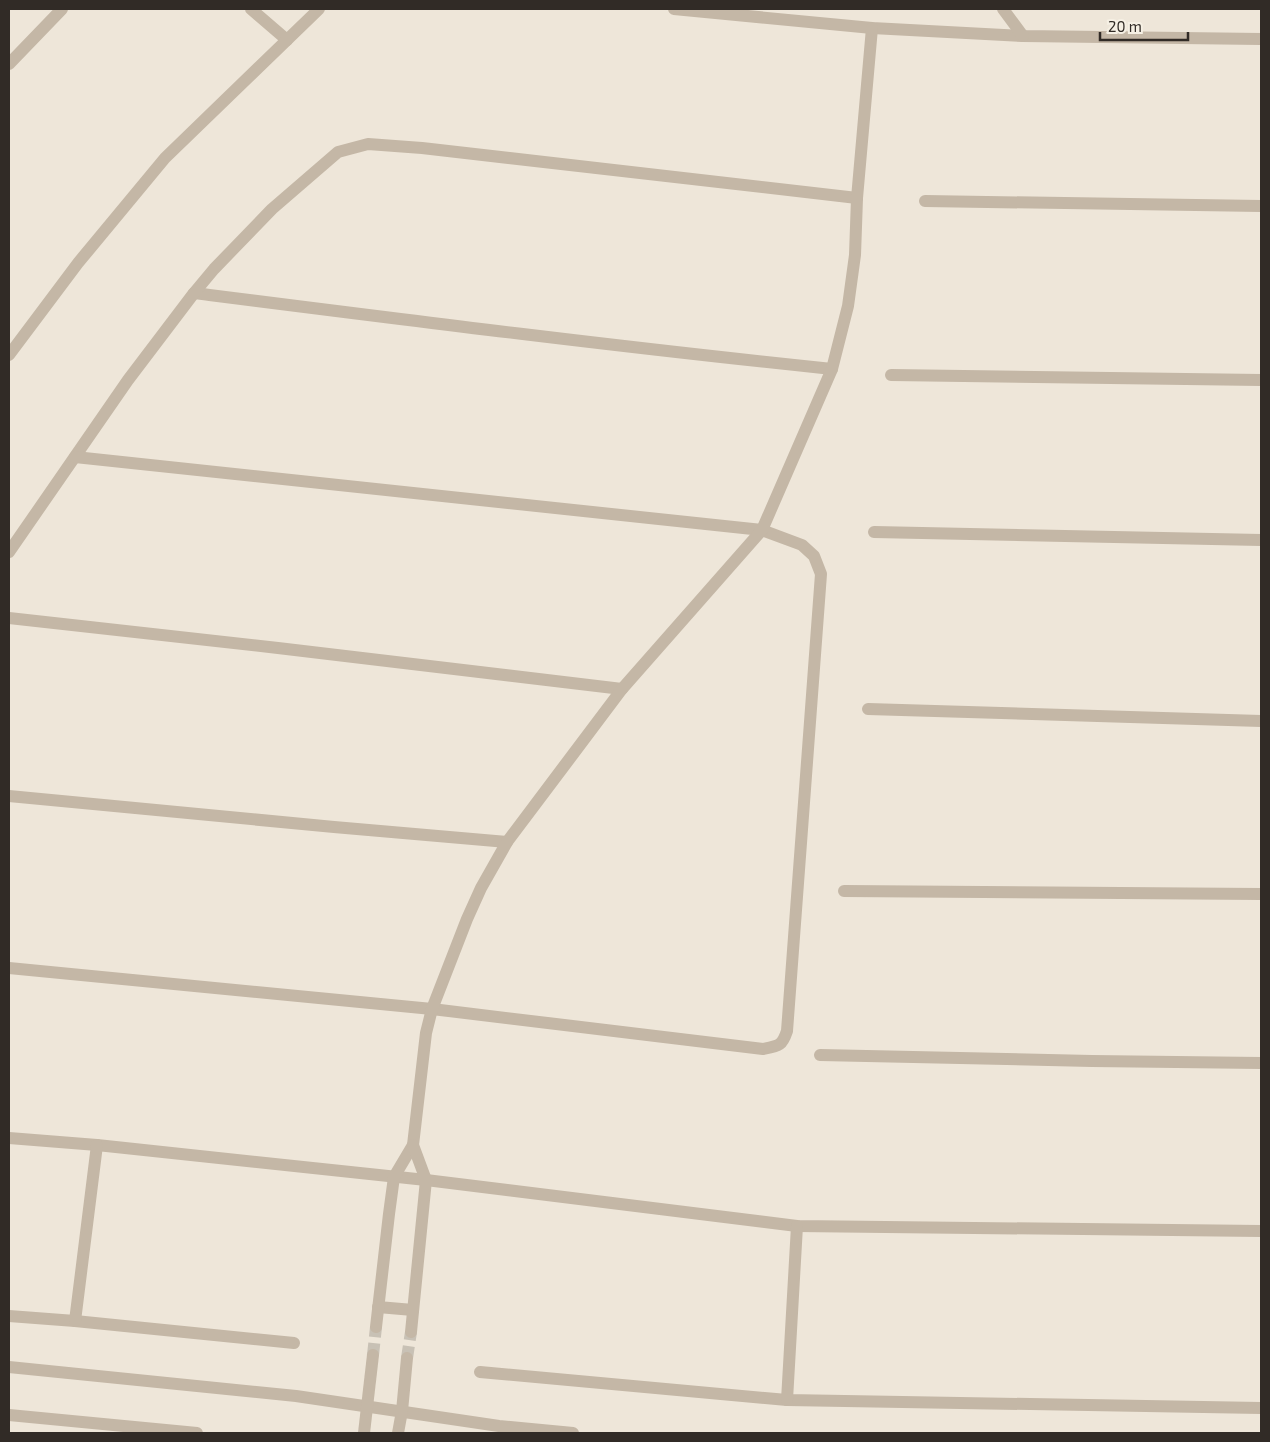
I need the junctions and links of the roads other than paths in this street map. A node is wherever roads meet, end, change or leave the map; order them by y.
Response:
1 (62, 9) edge
2 (250, 9) edge
3 (319, 9) edge
4 (674, 9) edge
5 (767, 9) edge
6 (1004, 9) edge
7 (778, 19) junction
8 (872, 28) junction
9 (1023, 36) junction
10 (1261, 39) edge
11 (287, 40) junction
12 (9, 64) edge
13 (857, 198) junction
14 (925, 201) dead end
15 (1261, 206) edge
16 (194, 293) junction
17 (9, 355) edge
18 (832, 369) junction
19 (891, 375) dead end
20 (1261, 380) edge
21 (75, 457) junction
22 (762, 530) junction
23 (874, 532) dead end
24 (1261, 540) edge
25 (9, 552) edge
26 (9, 618) edge
27 (622, 689) junction
28 (868, 709) dead end
29 (1261, 721) edge
30 (9, 796) edge
31 (507, 842) junction
32 (844, 892) dead end
33 (1261, 894) edge
34 (9, 968) edge
35 (432, 1008) junction
36 (820, 1055) dead end
37 (1261, 1063) edge
38 (9, 1138) edge
39 (97, 1145) junction
40 (413, 1145) junction
41 (394, 1177) junction
42 (426, 1180) junction
43 (796, 1226) junction
44 (1261, 1231) edge
45 (378, 1307) junction
46 (413, 1310) junction
47 (9, 1316) edge
48 (75, 1321) junction
49 (376, 1327) tunnel mouth
50 (411, 1332) tunnel mouth
51 (294, 1343) dead end
52 (373, 1355) tunnel mouth
53 (407, 1358) tunnel mouth
54 (9, 1367) edge
55 (480, 1372) dead end
56 (787, 1400) junction
57 (367, 1407) junction
58 (1261, 1408) edge
59 (402, 1411) junction
60 (9, 1415) edge
61 (197, 1433) edge
62 (364, 1433) edge
63 (398, 1433) edge
64 (573, 1433) edge

1 - 12 street
2 - 11 street
3 - 11 street
4 - 7 street
5 - 7 street
6 - 9 street
7 - 8 street
8 - 9 street
8 - 13 street
9 - 10 street
11 - 17 street
13 - 16 street
13 - 18 street
14 - 15 street
16 - 18 street
16 - 21 street
18 - 22 street
19 - 20 street
21 - 22 street
21 - 25 street
22 - 27 street
22 - 35 street
23 - 24 street
26 - 27 street
27 - 31 street
28 - 29 street
30 - 31 street
31 - 35 street
32 - 33 street
34 - 35 street
35 - 40 street
36 - 37 street
38 - 39 street
39 - 41 street
39 - 48 street
40 - 41 street
40 - 42 street
41 - 42 street
41 - 45 street
42 - 43 street
42 - 46 street
43 - 44 street
43 - 56 street
45 - 46 street
45 - 49 street
46 - 50 street
47 - 48 street
48 - 51 street
52 - 57 street
53 - 59 street
54 - 57 street
55 - 56 street
56 - 58 street
57 - 59 street
57 - 62 street
59 - 63 street
59 - 64 street
60 - 61 street

